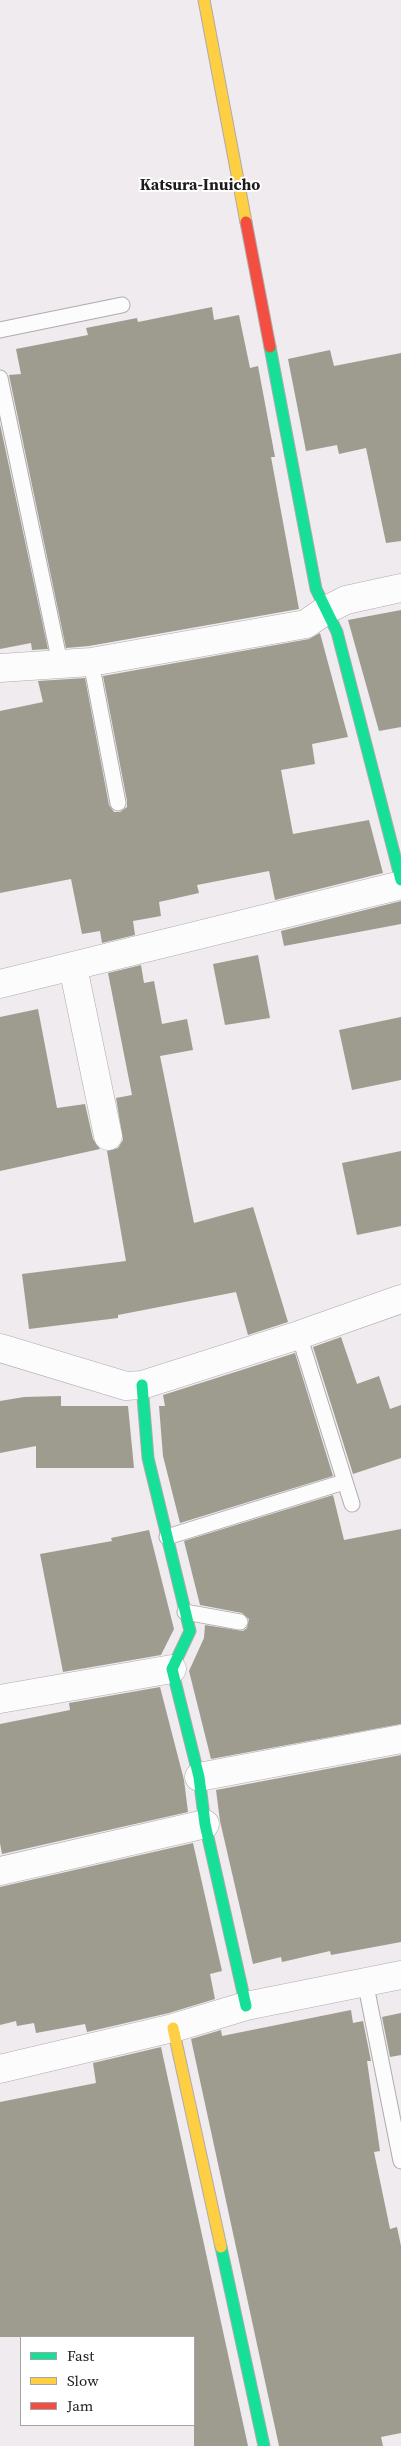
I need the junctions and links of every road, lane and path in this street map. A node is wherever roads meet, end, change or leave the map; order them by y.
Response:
1 (204, 0) edge
2 (122, 305) dead end
3 (0, 330) edge
4 (0, 378) edge
5 (401, 588) edge
6 (326, 610) junction
7 (91, 662) junction
8 (60, 663) junction
9 (0, 668) edge
10 (118, 803) dead end
11 (401, 880) edge
12 (401, 885) edge
13 (73, 967) junction
14 (0, 984) edge
15 (108, 1136) dead end
16 (401, 1299) edge
17 (299, 1335) junction
18 (0, 1348) edge
19 (142, 1385) junction
20 (344, 1482) junction
21 (352, 1504) dead end
22 (167, 1537) junction
23 (185, 1612) junction
24 (240, 1622) dead end
25 (172, 1669) junction
26 (0, 1699) edge
27 (401, 1739) edge
28 (199, 1777) junction
29 (205, 1824) junction
30 (0, 1870) edge
31 (401, 1975) edge
32 (365, 1981) junction
33 (246, 2006) junction
34 (173, 2028) junction
35 (0, 2069) edge
36 (401, 2161) edge
37 (264, 2446) edge

1 - 6 street
2 - 3 lane
4 - 8 lane
5 - 6 street
6 - 7 street
6 - 11 street
7 - 8 street
7 - 10 lane
8 - 9 street
12 - 13 street
13 - 14 street
13 - 15 street
16 - 17 street
17 - 19 street
17 - 20 lane
18 - 19 street
19 - 22 street
20 - 21 lane
20 - 22 lane
22 - 23 street
23 - 24 lane
23 - 25 street
25 - 26 street
25 - 28 street
27 - 28 street
28 - 29 street
29 - 30 street
29 - 33 street
31 - 32 street
32 - 33 street
32 - 36 lane
33 - 34 street
34 - 35 street
34 - 37 street

